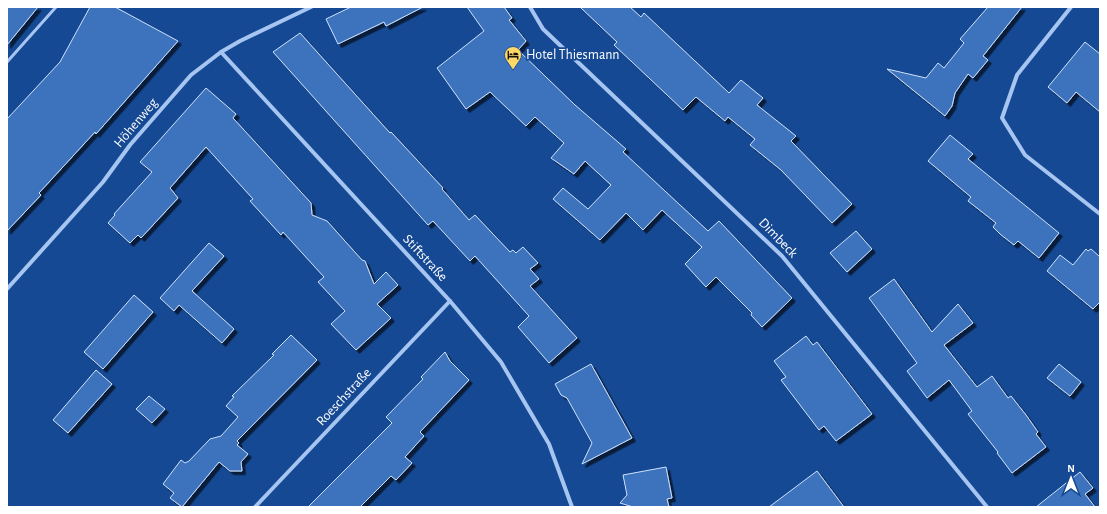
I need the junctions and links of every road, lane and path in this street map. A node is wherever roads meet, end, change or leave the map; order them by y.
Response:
1 (56, 7) edge
2 (311, 7) edge
3 (530, 7) edge
4 (1070, 7) edge
5 (221, 52) junction
6 (7, 62) edge
7 (1100, 214) edge
8 (7, 289) edge
9 (450, 301) junction
10 (255, 507) edge
11 (572, 507) edge
12 (987, 507) edge

1 - 6 lane
2 - 5 street, Höhenweg
3 - 12 street, Dimbeck
4 - 7 street
5 - 8 street, Höhenweg
5 - 9 street, Stiftstraße
9 - 10 street, Roeschstraße
9 - 11 street, Stiftstraße

